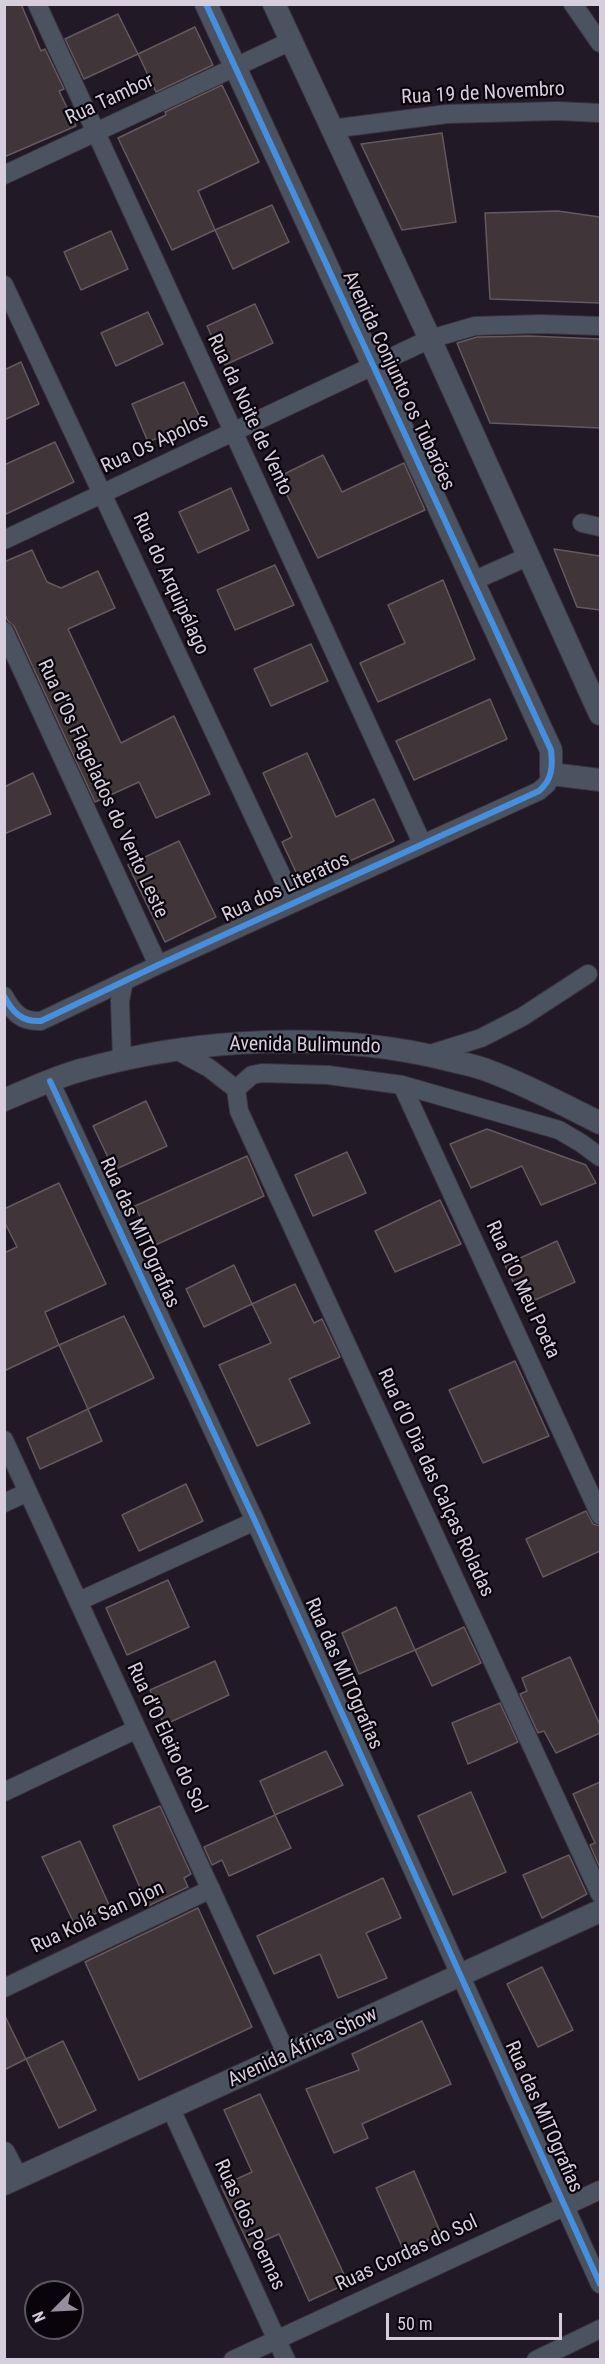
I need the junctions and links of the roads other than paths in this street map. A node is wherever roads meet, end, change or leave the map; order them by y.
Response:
1 (37, 4) edge
2 (206, 4) edge
3 (274, 4) edge
4 (573, 4) edge
5 (291, 41) junction
6 (600, 43) edge
7 (235, 68) junction
8 (600, 113) edge
9 (331, 129) junction
10 (96, 130) junction
11 (4, 175) edge
12 (4, 285) edge
13 (600, 326) edge
14 (430, 339) junction
15 (372, 366) junction
16 (232, 432) junction
17 (103, 494) junction
18 (582, 523) dead end
19 (600, 527) edge
20 (4, 540) edge
21 (529, 556) junction
22 (473, 581) junction
23 (4, 631) edge
24 (600, 714) edge
25 (551, 774) junction
26 (600, 780) edge
27 (422, 843) junction
28 (294, 902) junction
29 (158, 965) junction
30 (588, 974) dead end
31 (124, 981) junction
32 (4, 996) edge
33 (178, 1051) junction
34 (427, 1055) junction
35 (122, 1060) junction
36 (50, 1081) junction
37 (402, 1085) junction
38 (236, 1089) junction
39 (4, 1100) edge
40 (600, 1123) edge
41 (600, 1157) edge
42 (4, 1440) edge
43 (28, 1492) junction
44 (4, 1503) edge
45 (600, 1515) edge
46 (255, 1521) junction
47 (79, 1601) junction
48 (137, 1729) junction
49 (4, 1792) edge
50 (211, 1890) junction
51 (600, 1894) edge
52 (600, 1911) edge
53 (461, 1975) junction
54 (4, 1988) edge
55 (287, 2055) junction
56 (171, 2109) junction
57 (4, 2153) edge
58 (11, 2181) edge
59 (600, 2190) edge
60 (565, 2206) junction
61 (600, 2284) edge
62 (600, 2330) edge
63 (277, 2339) junction
64 (233, 2360) edge
65 (286, 2360) edge
66 (536, 2360) edge

1 - 10 street, Rua da Noite de Vento
2 - 7 street, Avenida Conjunto os Tubarões
3 - 5 street
4 - 6 street
5 - 7 street, Rua Tambor
5 - 9 street
7 - 10 street, Rua Tambor
7 - 15 street, Avenida Conjunto os Tubarões
8 - 9 street, Rua 19 de Novembro
9 - 14 street
10 - 11 street, Rua Tambor
10 - 16 street, Rua da Noite de Vento
12 - 17 street, Rua do Arquipélago
13 - 14 street, Rua Os Apolos
14 - 15 street, Rua Os Apolos
14 - 21 street
15 - 16 street, Rua Os Apolos
15 - 22 street, Avenida Conjunto os Tubarões
16 - 17 street, Rua Os Apolos
16 - 27 street, Rua da Noite de Vento
17 - 20 street, Rua Os Apolos
17 - 28 street, Rua do Arquipélago
18 - 19 street
21 - 22 street
21 - 24 street
22 - 25 street, Avenida Conjunto os Tubarões
23 - 29 street, Rua d'Os Flagelados do Vento Leste
25 - 26 street
25 - 27 street, Rua dos Literatos
27 - 28 street, Rua dos Literatos
28 - 29 street, Rua dos Literatos
29 - 31 street, Rua dos Literatos
30 - 34 street
31 - 32 street, Rua dos Literatos
31 - 35 street
33 - 34 street, Avenida Bulimundo
33 - 35 street, Avenida Bulimundo
33 - 38 street
34 - 40 street, Avenida Bulimundo
35 - 36 street, Avenida Bulimundo
36 - 39 street, Avenida Bulimundo
36 - 46 street, Rua das MITOgrafias
37 - 38 street
37 - 41 street
37 - 45 street, Rua d'O Meu Poeta
38 - 51 street, Rua d'O Dia das Calças Roladas
42 - 43 street, Rua d'O Eleito do Sol
43 - 44 street
43 - 47 street, Rua d'O Eleito do Sol
46 - 47 street
46 - 53 street, Rua das MITOgrafias
47 - 48 street, Rua d'O Eleito do Sol
48 - 49 street
48 - 50 street, Rua d'O Eleito do Sol
50 - 54 street, Rua Kolá San Djon
50 - 55 street, Rua d'O Eleito do Sol
52 - 53 street, Avenida África Show
53 - 55 street, Avenida África Show
53 - 60 street, Rua das MITOgrafias
55 - 56 street, Avenida África Show
56 - 58 street, Avenida África Show
56 - 63 street, Ruas dos Poemas
57 - 58 street
59 - 60 street, Ruas Cordas do Sol
60 - 61 street, Rua das MITOgrafias
60 - 63 street, Ruas Cordas do Sol
62 - 66 street
63 - 64 street, Ruas Cordas do Sol
63 - 65 street, Ruas dos Poemas

